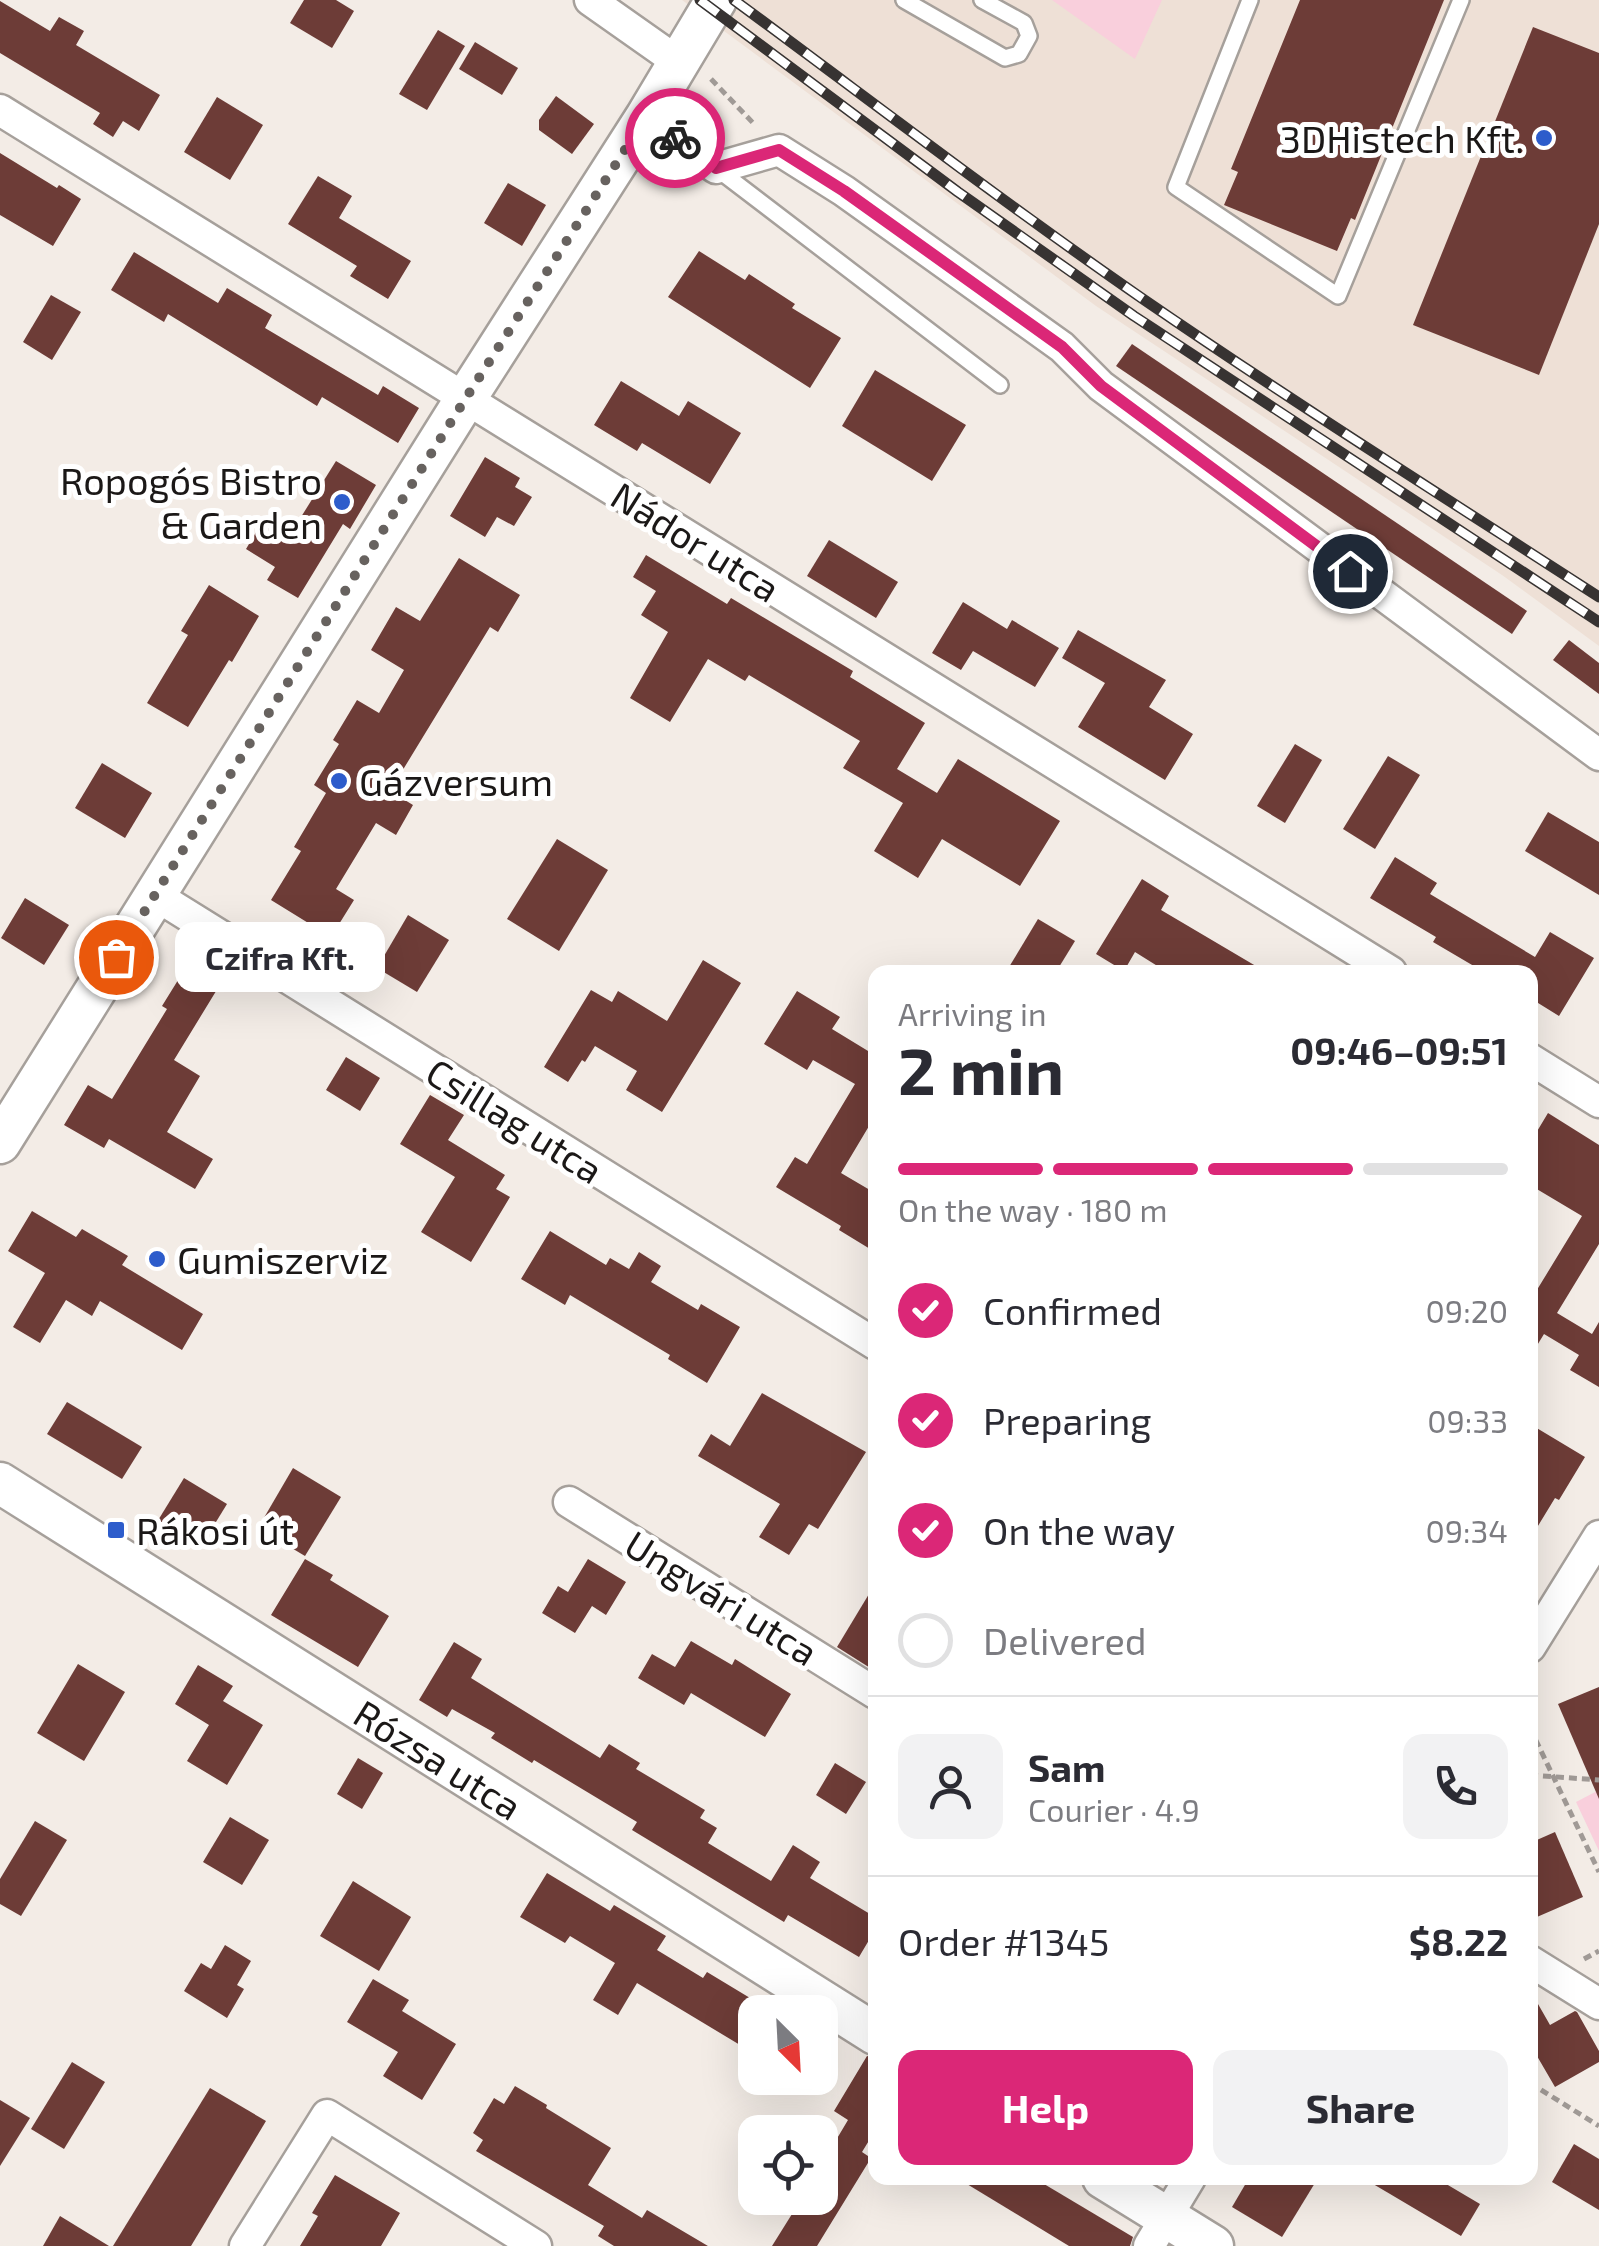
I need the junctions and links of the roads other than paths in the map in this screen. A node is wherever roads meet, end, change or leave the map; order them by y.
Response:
1 (590, 0) edge
2 (716, 0) edge
3 (904, 0) edge
4 (982, 0) edge
5 (1250, 0) edge
6 (1461, 0) edge
7 (682, 56) junction
8 (0, 110) edge
9 (646, 117) junction
10 (716, 168) junction
11 (1000, 385) dead end
12 (466, 398) junction
13 (1599, 755) edge
14 (155, 896) junction
15 (1380, 965) edge
16 (1538, 1064) edge
17 (1599, 1102) edge
18 (0, 1143) edge
19 (868, 1340) edge
20 (0, 1483) edge
21 (569, 1502) dead end
22 (1599, 1536) edge
23 (1538, 1634) edge
24 (868, 1688) edge
25 (1538, 1966) edge
26 (1599, 2004) edge
27 (868, 2030) edge
28 (1110, 2185) edge
29 (1186, 2185) edge
30 (1158, 2232) edge
31 (245, 2246) edge
32 (536, 2246) edge
33 (1212, 2246) edge

1 - 7 street
2 - 7 main road
3 - 4 lane
5 - 6 lane
7 - 9 main road
8 - 12 street, Nádor utca
9 - 10 street
9 - 12 main road
10 - 11 lane
10 - 13 street
12 - 14 main road
12 - 15 street, Nádor utca
14 - 18 main road
14 - 19 street, Csillag utca
16 - 17 street
20 - 27 main road, Rózsa utca
21 - 24 street, Ungvári utca
22 - 23 street
25 - 26 street
28 - 30 main road
29 - 30 street
30 - 33 main road
31 - 32 street

